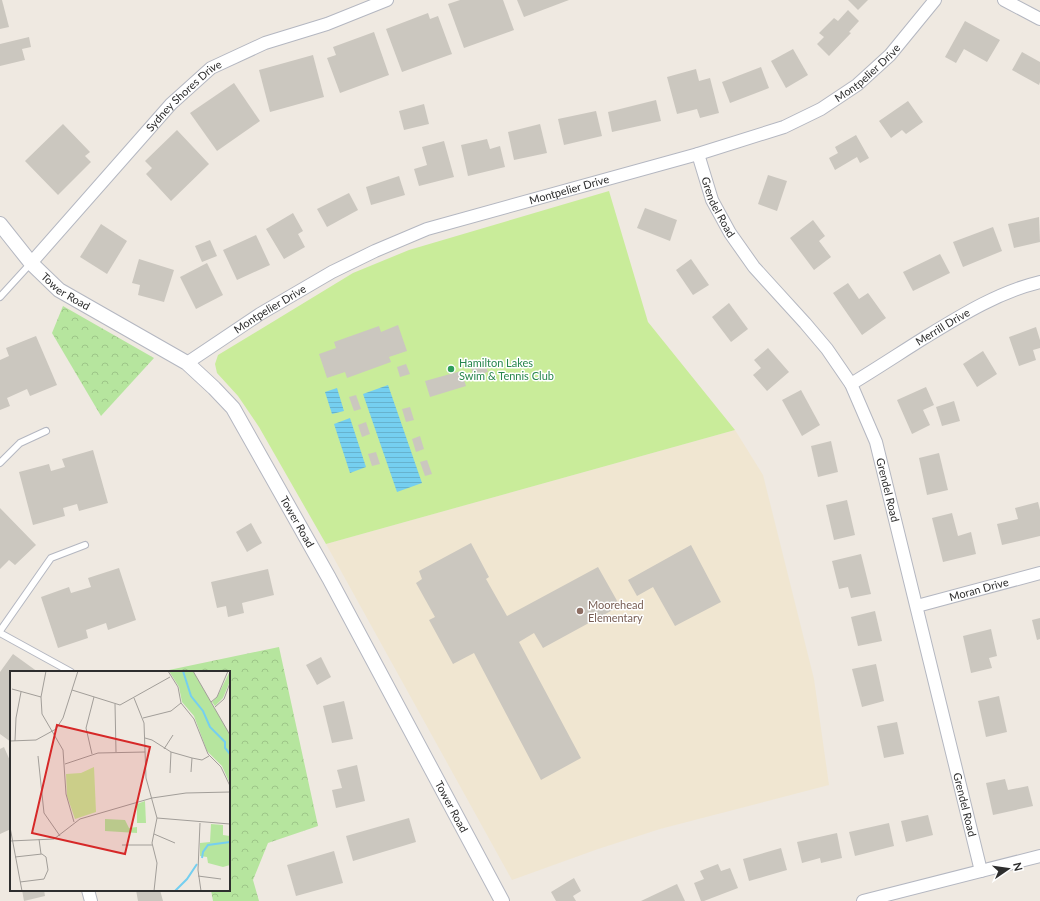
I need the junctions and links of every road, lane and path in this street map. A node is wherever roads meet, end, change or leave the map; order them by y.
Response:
1 (387, 0) edge
2 (935, 0) edge
3 (1004, 0) edge
4 (1040, 18) edge
5 (698, 154) junction
6 (0, 224) edge
7 (31, 263) junction
8 (1040, 282) edge
9 (0, 297) edge
10 (187, 363) junction
11 (851, 384) junction
12 (46, 431) dead end
13 (0, 463) edge
14 (85, 546) dead end
15 (1040, 573) edge
16 (917, 606) junction
17 (0, 632) edge
18 (69, 671) edge
19 (1040, 856) edge
20 (981, 871) junction
21 (88, 891) edge
22 (90, 901) edge
23 (502, 901) edge
24 (863, 901) edge

1 - 7 street, Sydney Shores Drive
2 - 5 street, Montpelier Drive
3 - 4 street
5 - 10 street, Montpelier Drive
5 - 11 street, Grendel Road
6 - 7 street, Tower Road
7 - 9 lane
7 - 10 street, Tower Road
8 - 11 street, Merrill Drive
10 - 23 street, Tower Road
11 - 16 street, Grendel Road
12 - 13 lane
14 - 17 lane
15 - 16 street, Moran Drive
16 - 20 street, Grendel Road
17 - 18 lane
19 - 20 street
20 - 24 street
21 - 22 street

